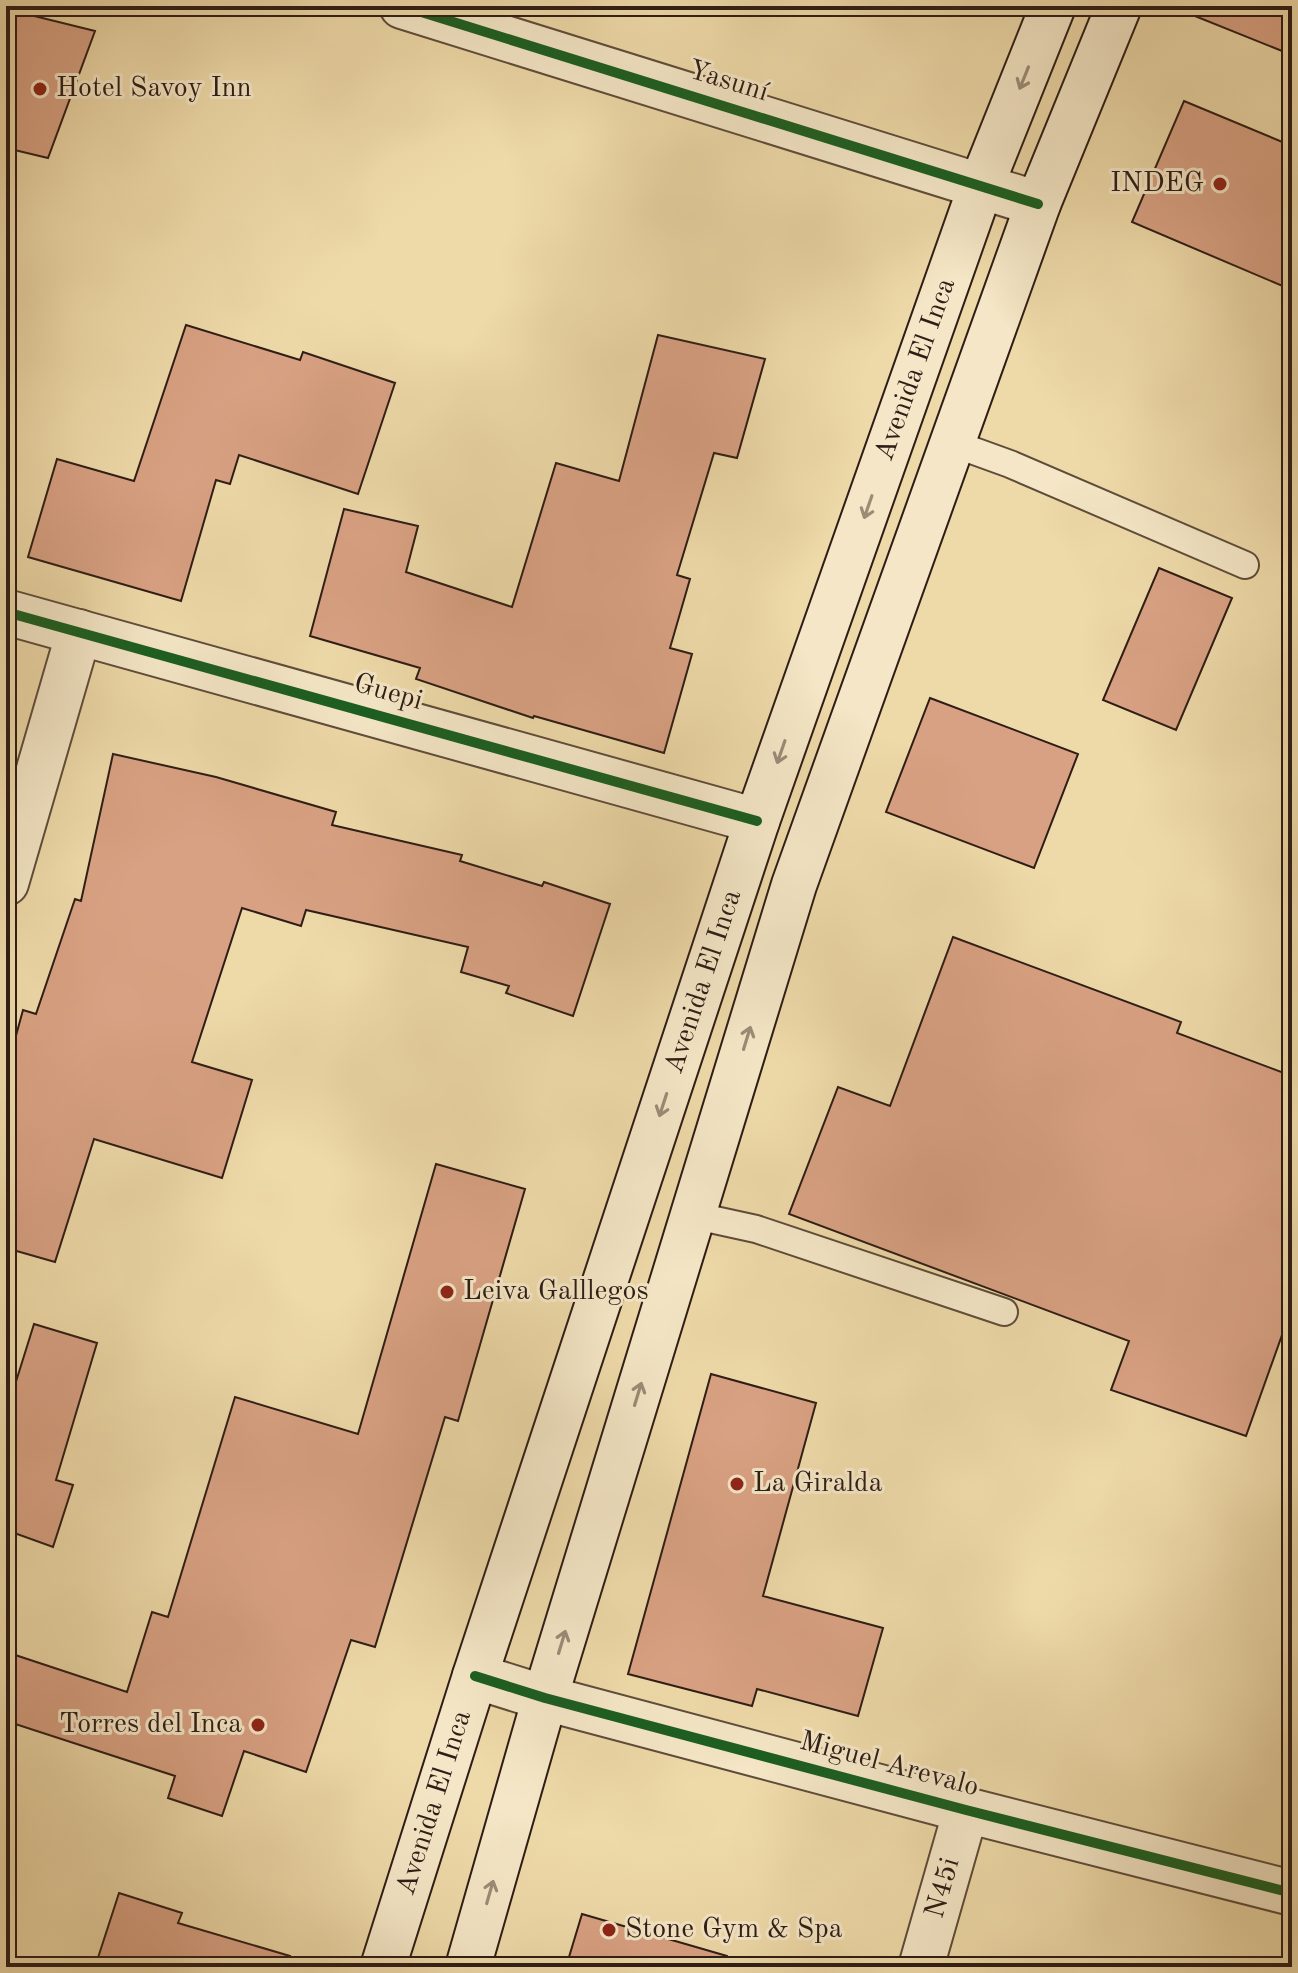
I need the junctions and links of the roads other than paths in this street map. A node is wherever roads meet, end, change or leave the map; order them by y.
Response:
1 (402, 6) edge
2 (1053, 6) edge
3 (1119, 6) edge
4 (981, 186) junction
5 (1038, 204) junction
6 (952, 443) junction
7 (1245, 565) dead end
8 (6, 612) edge
9 (79, 632) junction
10 (757, 821) junction
11 (6, 883) edge
12 (692, 1215) junction
13 (1004, 1312) dead end
14 (475, 1676) junction
15 (545, 1698) junction
16 (966, 1810) junction
17 (1292, 1893) edge
18 (383, 1967) edge
19 (468, 1967) edge
20 (921, 1967) edge

1 - 4 main road, Yasuní
2 -> 4 main road, Avenida El Inca
3 - 5 main road, Avenida El Inca
4 - 5 main road, Yasuní
4 -> 10 main road, Avenida El Inca
5 - 6 main road, Avenida El Inca
6 - 7 lane
12 -> 6 main road, Avenida El Inca
8 - 9 main road, Guepi
9 - 10 main road, Guepi
9 - 11 main road
10 -> 14 main road, Avenida El Inca
12 - 13 lane
15 -> 12 main road, Avenida El Inca
14 - 15 main road, Miguel Arevalo
14 - 18 main road, Avenida El Inca
15 - 16 main road, Miguel Arevalo
19 -> 15 main road, Avenida El Inca
16 - 17 main road, Miguel Arevalo
16 - 20 main road, N45i

